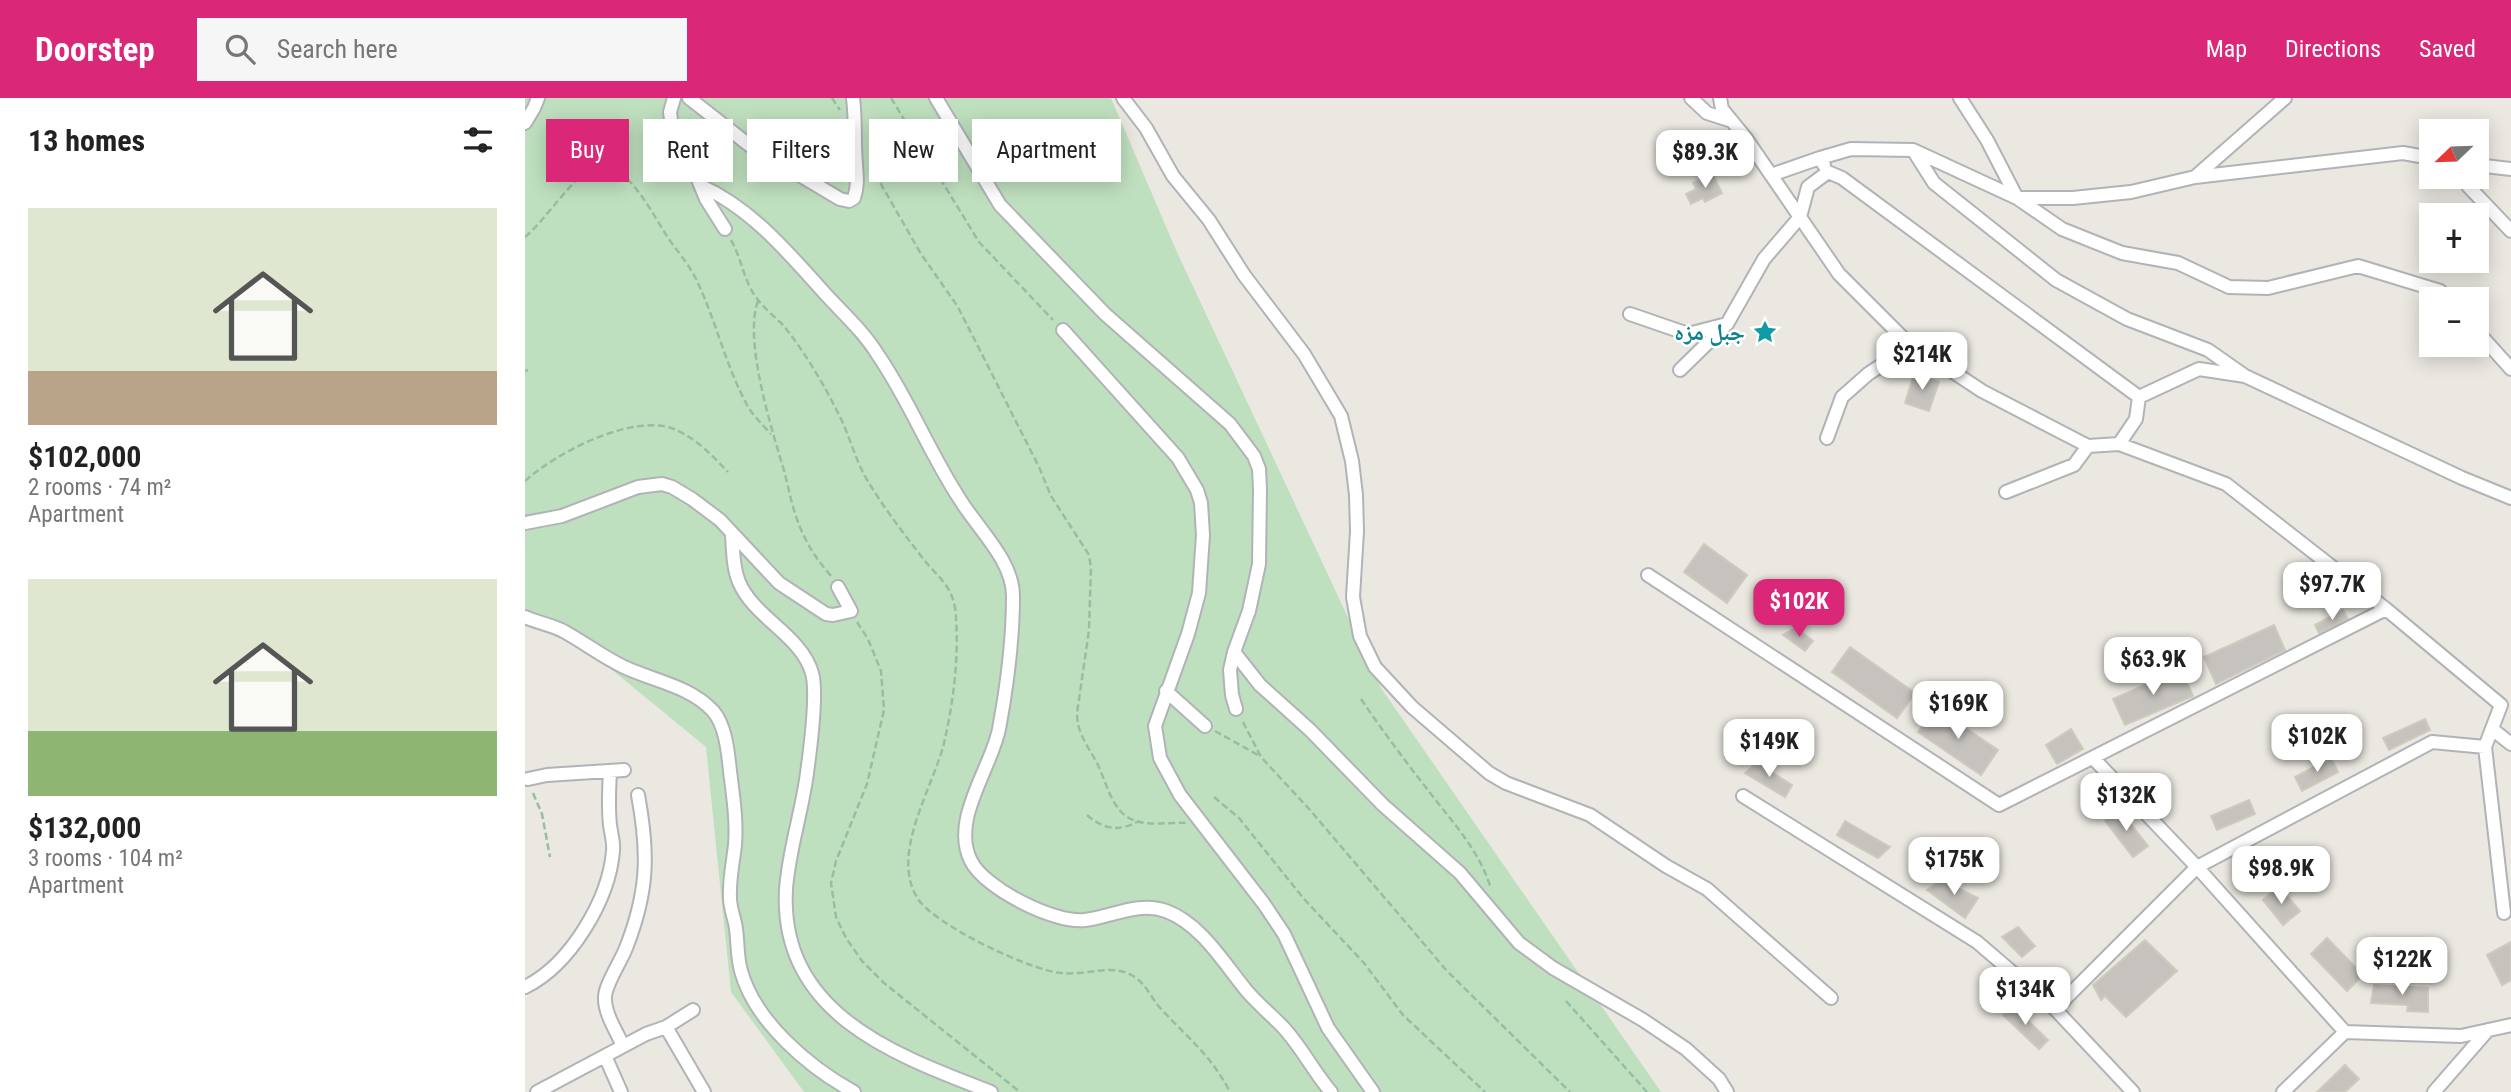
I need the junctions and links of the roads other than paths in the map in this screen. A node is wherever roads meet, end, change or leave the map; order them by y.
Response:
1 (538, 98) edge
2 (674, 98) edge
3 (689, 98) edge
4 (853, 98) edge
5 (936, 98) edge
6 (1123, 98) edge
7 (1691, 98) edge
8 (1720, 98) edge
9 (1959, 98) edge
10 (2285, 98) edge
11 (1733, 121) junction
12 (525, 123) edge
13 (1913, 150) junction
14 (2419, 156) edge
15 (1820, 158) junction
16 (2489, 166) edge
17 (2511, 169) edge
18 (1828, 172) junction
19 (1771, 175) junction
20 (2195, 177) junction
21 (701, 186) junction
22 (2470, 189) edge
23 (2017, 198) junction
24 (1800, 217) junction
25 (725, 229) road end
26 (2511, 231) edge
27 (2427, 287) edge
28 (1630, 314) dead end
29 (1727, 324) junction
30 (1063, 330) road end
31 (2489, 344) edge
32 (1912, 345) junction
33 (2511, 369) edge
34 (1680, 370) dead end
35 (2245, 376) junction
36 (2139, 397) junction
37 (1827, 438) dead end
38 (2119, 444) junction
39 (2088, 446) junction
40 (2005, 492) dead end
41 (2511, 498) edge
42 (525, 523) edge
43 (731, 535) junction
44 (1648, 575) dead end
45 (838, 587) road end
46 (2386, 609) junction
47 (525, 617) edge
48 (1234, 652) junction
49 (1167, 691) junction
50 (1236, 709) road end
51 (1205, 726) road end
52 (2492, 729) junction
53 (2511, 744) edge
54 (2484, 747) junction
55 (2093, 758) junction
56 (624, 770) dead end
57 (610, 771) junction
58 (528, 779) road end
59 (638, 795) dead end
60 (1743, 796) dead end
61 (2197, 867) junction
62 (2504, 913) dead end
63 (525, 987) edge
64 (1831, 998) dead end
65 (2055, 1009) junction
66 (693, 1010) dead end
67 (2511, 1025) edge
68 (666, 1027) junction
69 (2488, 1030) junction
70 (2344, 1032) junction
71 (623, 1046) junction
72 (605, 1056) junction
73 (537, 1092) edge
74 (621, 1092) edge
75 (705, 1092) edge
76 (854, 1092) edge
77 (991, 1092) edge
78 (1331, 1092) edge
79 (1373, 1092) edge
80 (1727, 1092) edge
81 (2133, 1092) edge
82 (2283, 1092) edge
83 (2434, 1092) edge

1 - 12 street
2 - 21 street
3 - 4 street
5 - 48 street
6 - 64 street
7 - 11 street
8 - 11 street
9 - 23 street
10 - 20 street
11 - 19 street
13 - 15 street
13 - 23 street
13 - 35 street
14 - 20 street
15 - 18 street
15 - 19 street
16 - 17 street
18 - 24 street
18 - 36 street
19 - 24 street
20 - 23 street
21 - 25 street
21 - 78 street
22 - 26 street
23 - 27 street
24 - 29 street
24 - 32 street
28 - 29 street
29 - 34 street
30 - 49 street
31 - 33 street
32 - 37 street
32 - 39 street
35 - 36 street
35 - 41 street
36 - 38 street
38 - 39 street
38 - 46 street
39 - 40 street
42 - 43 street
43 - 45 street
43 - 77 street
44 - 55 street
46 - 52 street
46 - 55 street
47 - 76 street
48 - 50 street
48 - 80 street
49 - 51 street
49 - 79 street
52 - 53 street
52 - 54 street
54 - 61 street
54 - 62 street
55 - 61 street
56 - 57 street
57 - 58 street
57 - 63 street
59 - 71 street
60 - 65 street
61 - 65 street
61 - 70 street
65 - 81 street
66 - 68 street
67 - 69 street
68 - 71 street
68 - 75 street
69 - 70 street
69 - 83 street
70 - 82 street
71 - 72 street
72 - 73 street
72 - 74 street

